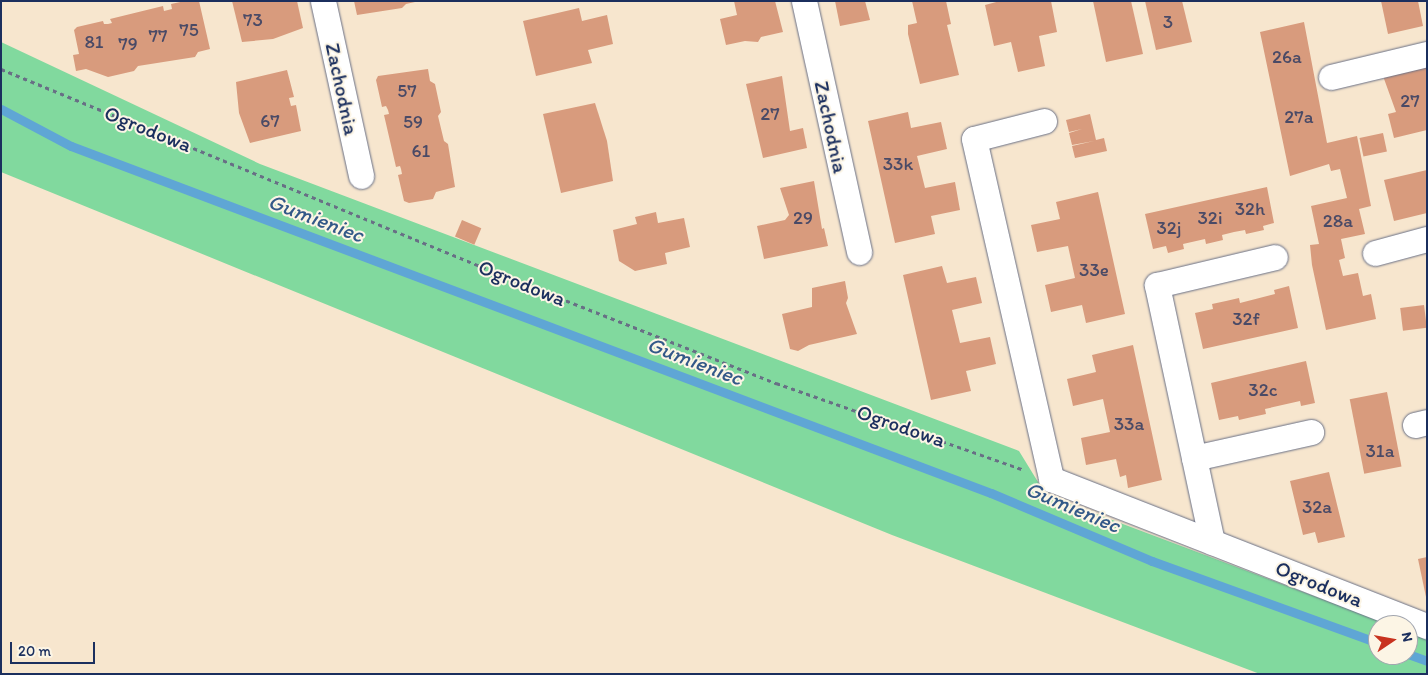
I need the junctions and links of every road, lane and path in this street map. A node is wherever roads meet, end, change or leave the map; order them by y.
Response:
1 (323, 1) edge
2 (804, 1) edge
3 (1427, 54) edge
4 (1, 69) edge
5 (1331, 77) dead end
6 (1044, 121) dead end
7 (361, 176) dead end
8 (1427, 239) edge
9 (859, 252) dead end
10 (1375, 253) dead end
11 (1275, 257) dead end
12 (1311, 432) dead end
13 (1194, 458) junction
14 (1050, 479) junction
15 (1212, 542) junction
16 (1427, 626) edge

1 - 7 street, Zachodnia
2 - 9 street, Zachodnia
3 - 5 street
4 - 14 path, Ogrodowa
6 - 14 street
8 - 10 street
11 - 13 street
12 - 13 street
13 - 15 street
14 - 15 street, Ogrodowa
15 - 16 street, Ogrodowa

